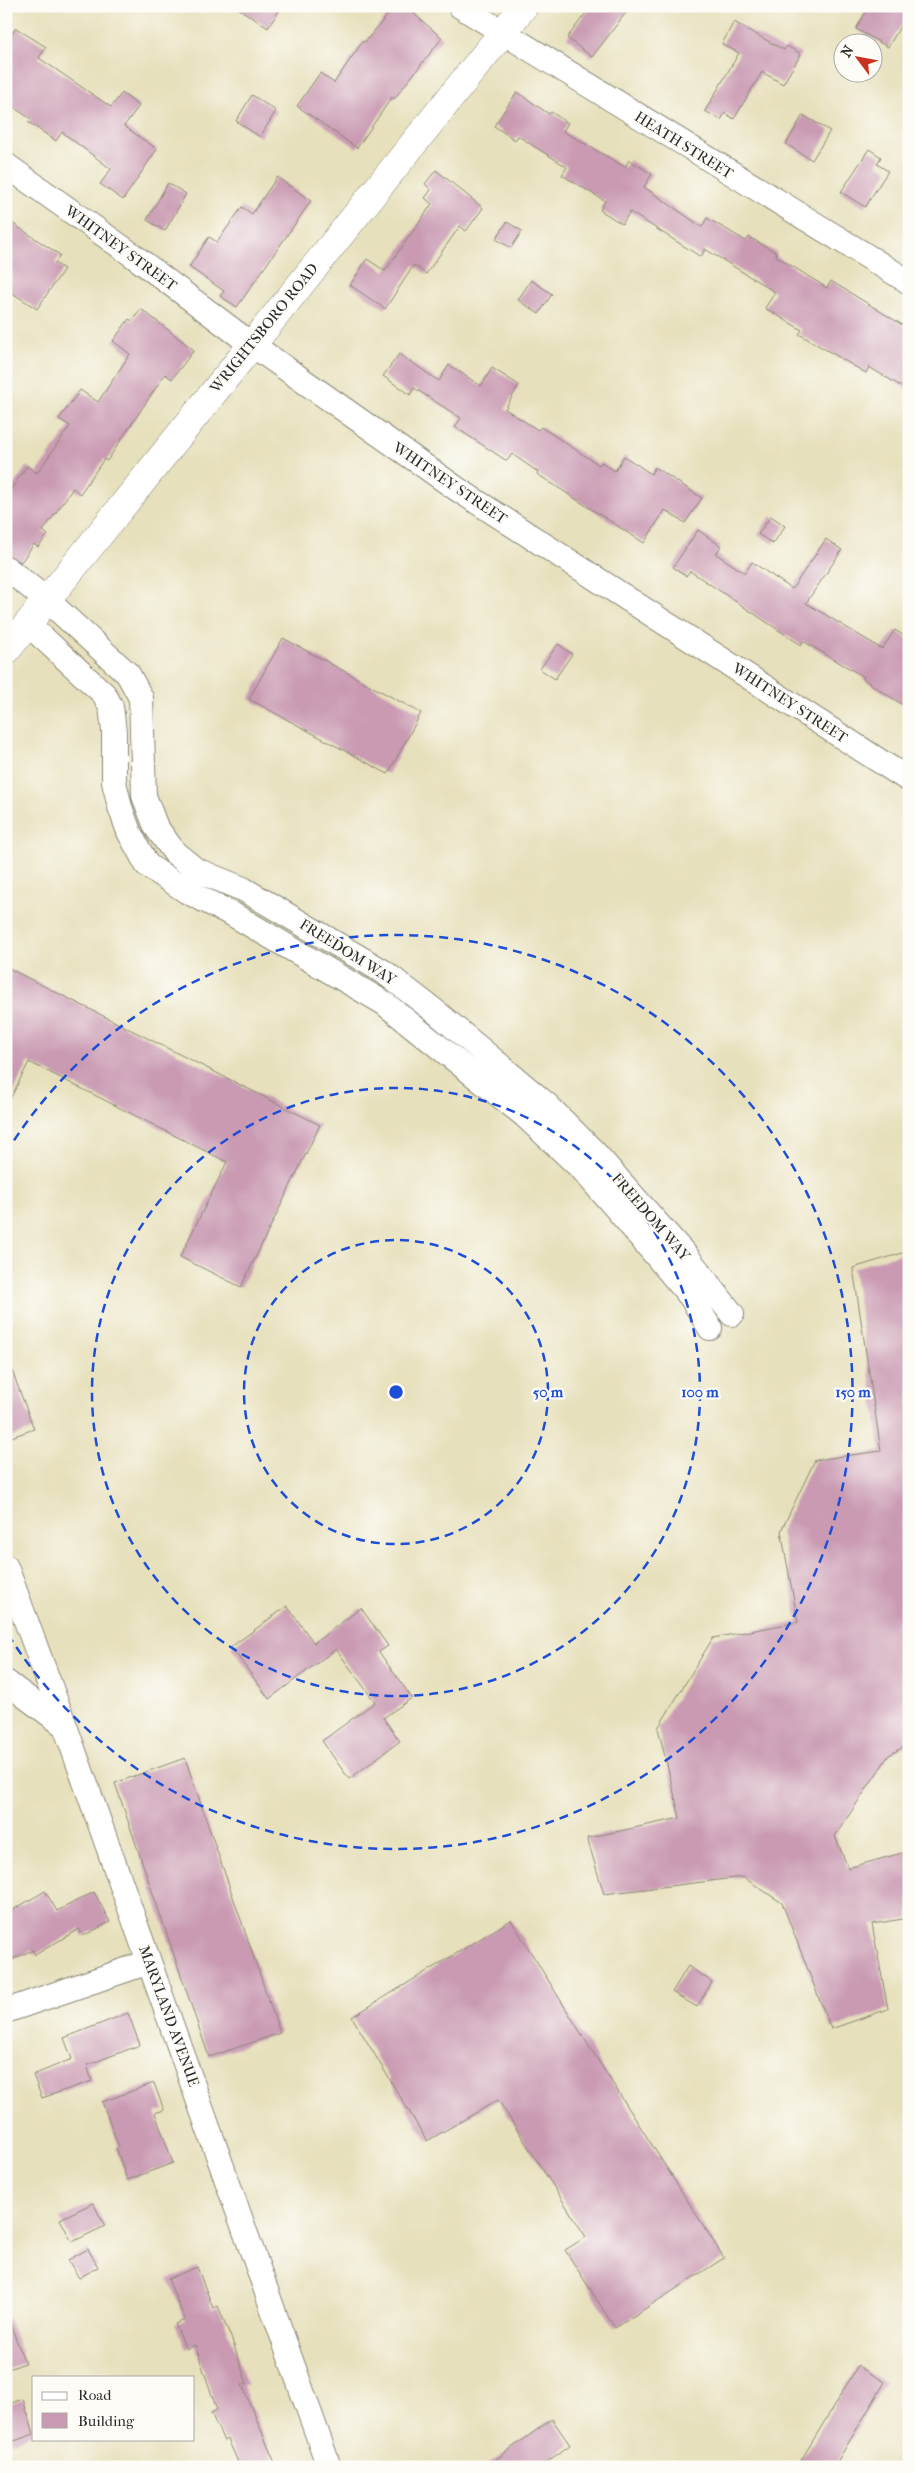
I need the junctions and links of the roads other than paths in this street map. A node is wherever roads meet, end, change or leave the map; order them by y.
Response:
1 (460, 6) edge
2 (524, 6) edge
3 (502, 33) junction
4 (6, 165) edge
5 (909, 282) edge
6 (251, 344) junction
7 (6, 568) edge
8 (47, 600) junction
9 (28, 624) junction
10 (6, 651) edge
11 (909, 780) edge
12 (732, 1314) dead end
13 (710, 1328) dead end
14 (6, 1567) edge
15 (6, 1682) edge
16 (65, 1726) junction
17 (149, 1962) junction
18 (6, 2012) edge
19 (329, 2467) edge

1 - 3 street, HEATH STREET
2 - 3 main road, WRIGHTSBORO ROAD
3 - 5 street, HEATH STREET
3 - 6 main road, WRIGHTSBORO ROAD
4 - 6 street, WHITNEY STREET
6 - 8 main road, WRIGHTSBORO ROAD
6 - 11 street, WHITNEY STREET
7 - 8 street, FREEDOM WAY
8 - 9 main road, WRIGHTSBORO ROAD
8 - 12 street, FREEDOM WAY
9 - 10 main road, WRIGHTSBORO ROAD
9 - 13 street, FREEDOM WAY
14 - 16 street, MARYLAND AVENUE
15 - 16 street
16 - 17 street, MARYLAND AVENUE
17 - 18 street
17 - 19 street, MARYLAND AVENUE

